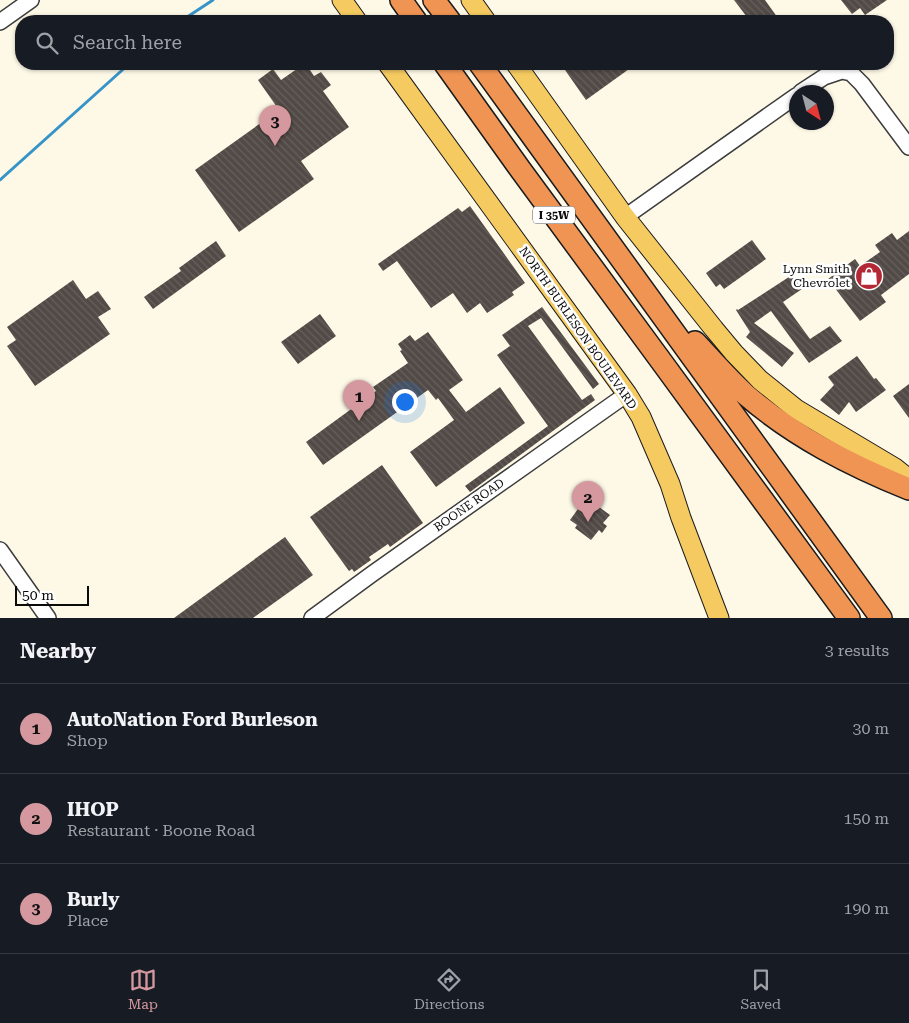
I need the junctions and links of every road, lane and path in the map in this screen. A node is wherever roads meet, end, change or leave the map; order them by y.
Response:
1 (30, 0) edge
2 (342, 0) edge
3 (434, 0) edge
4 (470, 0) edge
5 (353, 15) edge
6 (445, 15) edge
7 (481, 15) edge
8 (0, 22) edge
9 (392, 70) edge
10 (450, 70) edge
11 (484, 70) edge
12 (520, 70) edge
13 (812, 85) edge
14 (789, 101) edge
15 (909, 147) edge
16 (625, 217) junction
17 (631, 272) junction
18 (627, 394) junction
19 (909, 479) edge
20 (909, 489) edge
21 (0, 550) edge
22 (48, 618) edge
23 (312, 618) edge
24 (719, 618) edge
25 (849, 618) edge
26 (881, 618) edge

1 - 8 street
2 - 5 main road
3 - 6 highway
4 - 7 main road
9 - 18 main road, NORTH BURLESON BOULEVARD
10 - 25 highway, I 35W
11 - 17 highway, I 35W
12 - 16 main road
13 - 15 street
14 - 16 street
16 - 19 main road
17 - 20 highway
17 - 26 highway, I 35W
18 - 23 street, BOONE ROAD
18 - 24 main road, NORTH BURLESON BOULEVARD
21 - 22 street

